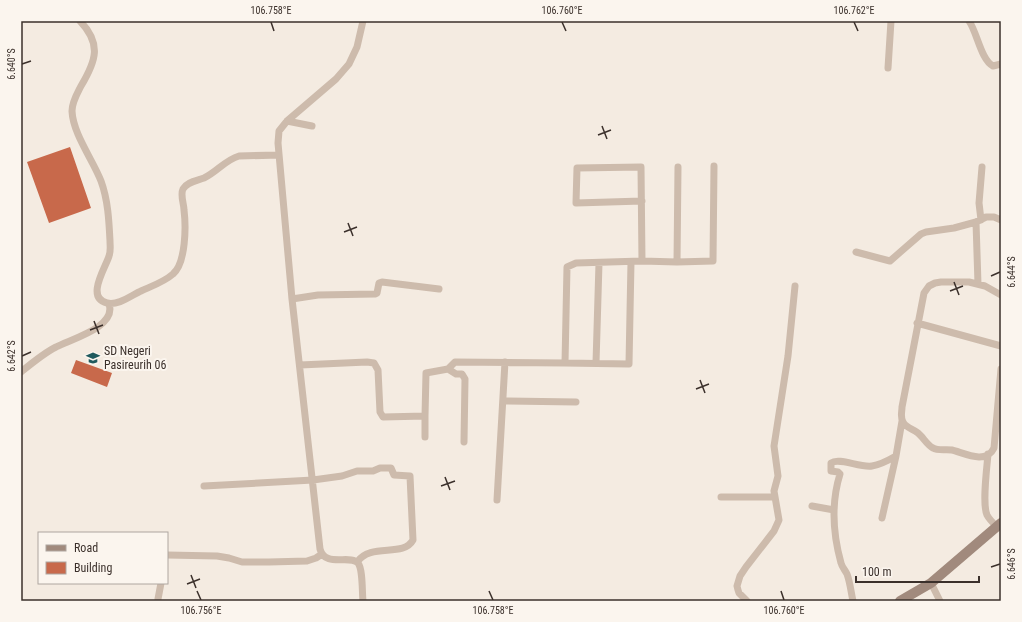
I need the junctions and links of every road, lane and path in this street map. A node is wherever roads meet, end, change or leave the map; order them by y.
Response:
1 (80, 21) edge
2 (363, 21) edge
3 (891, 21) edge
4 (969, 21) edge
5 (1001, 64) edge
6 (888, 68) dead end
7 (286, 121) junction
8 (312, 126) dead end
9 (279, 155) junction
10 (714, 166) dead end
11 (678, 167) dead end
12 (982, 167) dead end
13 (642, 201) junction
14 (1001, 220) edge
15 (979, 221) junction
16 (856, 252) dead end
17 (631, 262) junction
18 (642, 262) junction
19 (677, 262) junction
20 (599, 263) junction
21 (978, 284) junction
22 (795, 286) dead end
23 (439, 289) dead end
24 (1001, 295) edge
25 (292, 299) junction
26 (109, 304) junction
27 (917, 323) junction
28 (1001, 346) edge
29 (465, 362) junction
30 (505, 362) junction
31 (565, 363) junction
32 (300, 364) junction
33 (596, 364) junction
34 (448, 369) junction
35 (1001, 369) edge
36 (21, 372) edge
37 (465, 379) junction
38 (503, 401) junction
39 (576, 402) dead end
40 (426, 416) junction
41 (902, 421) junction
42 (425, 437) dead end
43 (464, 442) dead end
44 (998, 443) edge
45 (988, 454) junction
46 (896, 456) junction
47 (313, 480) junction
48 (204, 486) dead end
49 (721, 497) dead end
50 (775, 497) junction
51 (497, 500) dead end
52 (812, 506) dead end
53 (834, 510) junction
54 (882, 518) dead end
55 (999, 525) edge
56 (322, 554) junction
57 (168, 555) edge
58 (357, 562) junction
59 (931, 583) junction
60 (161, 584) edge
61 (158, 599) dead end
62 (363, 601) edge
63 (747, 601) edge
64 (853, 601) edge
65 (900, 601) edge
66 (940, 601) edge

1 - 26 street
2 - 7 street
3 - 6 street
4 - 5 street
7 - 8 street
7 - 9 street
9 - 25 street
9 - 26 street
10 - 19 street
11 - 19 street
12 - 15 street
13 - 13 street
13 - 18 street
14 - 15 street
15 - 16 street
15 - 21 street
17 - 18 street
17 - 20 street
17 - 33 street
18 - 19 street
20 - 31 street
20 - 33 street
21 - 24 street
21 - 27 street
22 - 50 street
23 - 25 street
25 - 32 street
26 - 36 street
27 - 28 street
27 - 41 street
29 - 30 street
29 - 34 street
29 - 37 street
30 - 31 street
30 - 38 street
31 - 33 street
32 - 40 street
32 - 47 street
34 - 37 street
34 - 40 street
35 - 44 street
37 - 43 street
38 - 39 street
38 - 51 street
40 - 42 street
41 - 45 street
41 - 46 street
44 - 45 street
45 - 55 street
46 - 53 street
46 - 54 street
47 - 48 street
47 - 56 street
47 - 58 street
49 - 50 street
50 - 63 street
52 - 53 street
53 - 64 street
55 - 59 main road
56 - 57 street
56 - 58 street
58 - 62 street
59 - 65 main road
59 - 66 street
60 - 61 street

